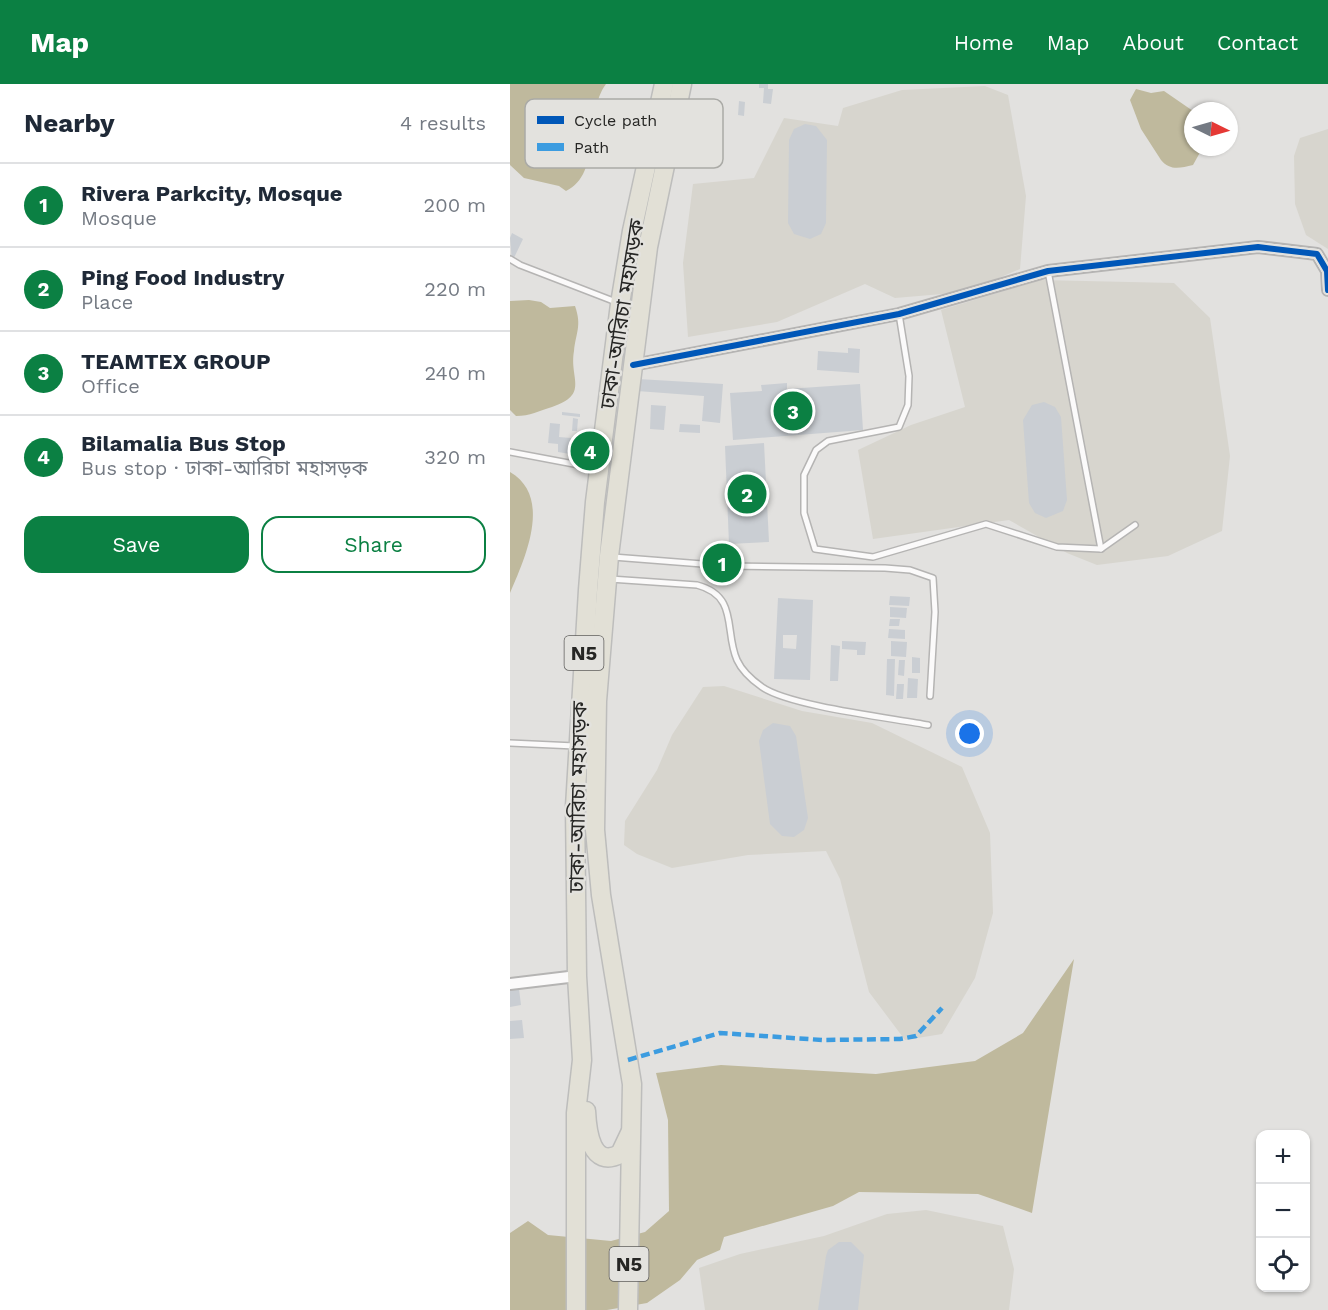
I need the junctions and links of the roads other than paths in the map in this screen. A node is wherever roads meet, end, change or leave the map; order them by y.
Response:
1 (664, 84) edge
2 (682, 84) edge
3 (661, 99) edge
4 (679, 99) edge
5 (646, 168) edge
6 (664, 168) edge
7 (510, 259) edge
8 (1047, 271) junction
9 (1328, 290) edge
10 (620, 304) junction
11 (899, 314) junction
12 (633, 365) junction
13 (510, 452) edge
14 (600, 468) junction
15 (1135, 525) dead end
16 (1101, 549) junction
17 (609, 556) junction
18 (607, 579) junction
19 (930, 696) dead end
20 (928, 725) dead end
21 (510, 743) edge
22 (577, 746) junction
23 (577, 976) junction
24 (510, 984) edge
25 (582, 1060) junction
26 (634, 1114) junction
27 (576, 1310) edge
28 (628, 1310) edge

1 - 3 highway, ঢাকা-আরিচা মহাসড়ক / N5
2 - 4 highway, ঢাকা-আরিচা মহাসড়ক / N5
5 - 10 highway, ঢাকা-আরিচা মহাসড়ক / N5
6 - 12 highway, ঢাকা-আরিচা মহাসড়ক / N5
7 - 10 lane
8 - 9 street
8 - 11 street
8 - 16 lane
10 - 14 highway, ঢাকা-আরিচা মহাসড়ক / N5
11 - 12 street
11 - 16 lane
12 - 17 highway, ঢাকা-আরিচা মহাসড়ক / N5
13 - 14 lane
14 - 22 highway, ঢাকা-আরিচা মহাসড়ক / N5
15 - 16 lane
17 - 18 highway, ঢাকা-আরিচা মহাসড়ক / N5
17 - 19 lane
18 - 20 lane
18 - 26 highway, ঢাকা-আরিচা মহাসড়ক / N5
21 - 22 lane
22 - 23 highway, ঢাকা-আরিচা মহাসড়ক / N5
23 - 24 street
23 - 25 highway, ঢাকা-আরিচা মহাসড়ক / N5
25 - 26 highway
25 - 27 highway, ঢাকা-আরিচা মহাসড়ক / N5
26 - 28 highway, ঢাকা-আরিচা মহাসড়ক / N5

